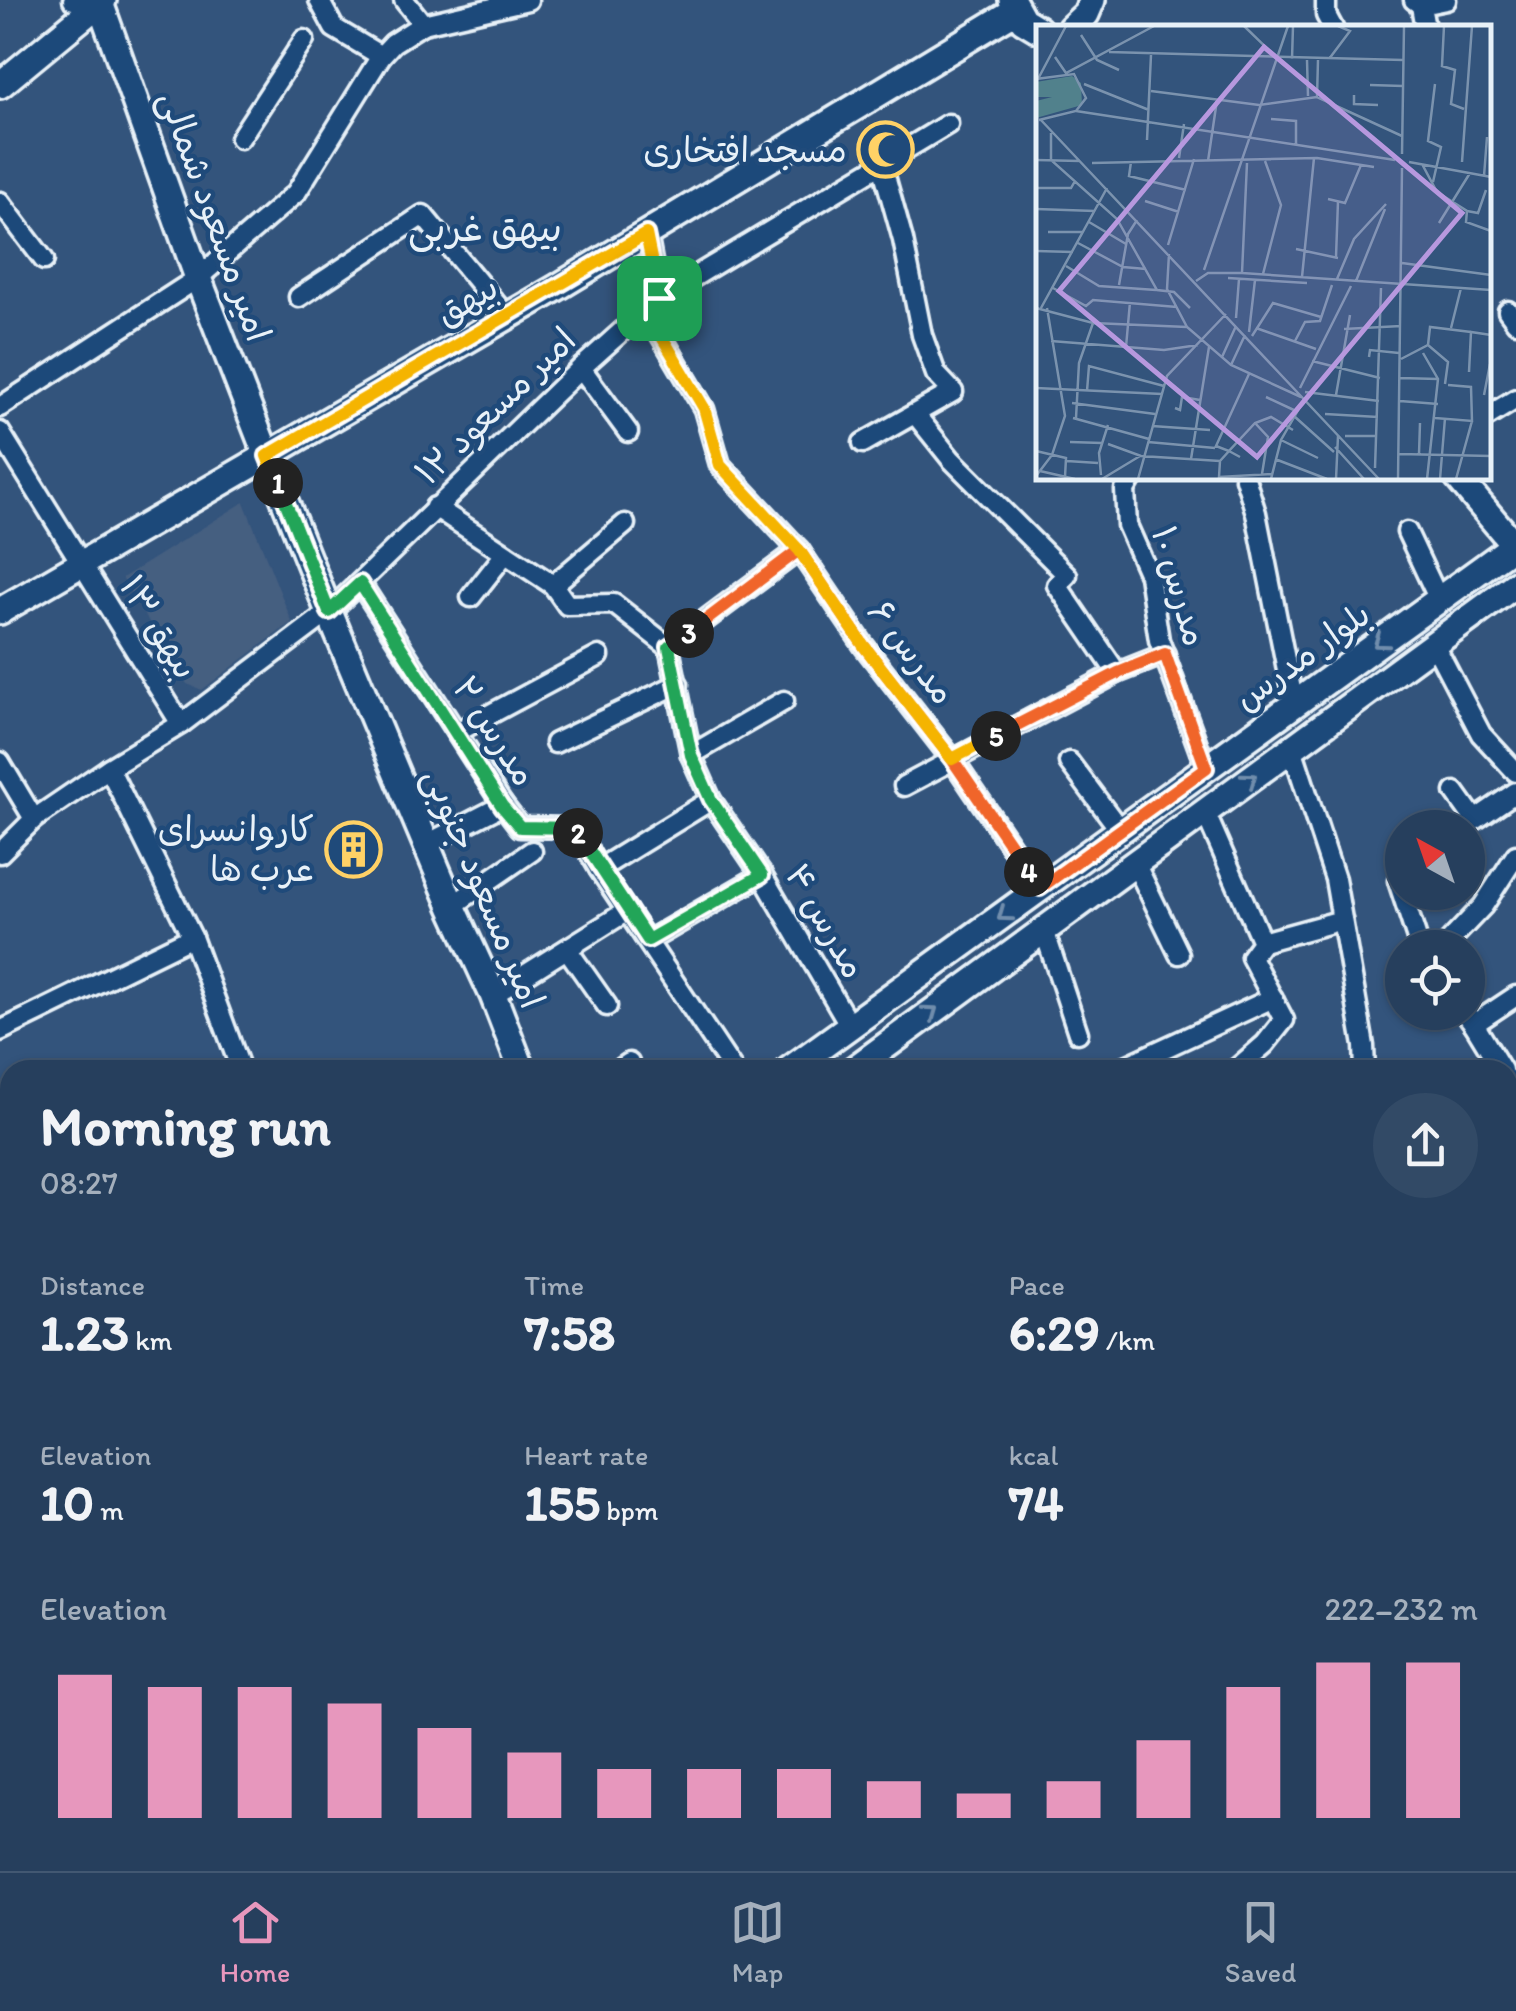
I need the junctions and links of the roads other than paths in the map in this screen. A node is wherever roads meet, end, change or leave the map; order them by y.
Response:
1 (73, 0) edge
2 (319, 0) edge
3 (404, 0) edge
4 (528, 0) edge
5 (1326, 0) edge
6 (1446, 0) edge
7 (100, 1) edge
8 (1418, 2) edge
9 (1014, 5) edge
10 (423, 24) junction
11 (1331, 25) edge
12 (1036, 29) edge
13 (304, 40) dead end
14 (387, 50) junction
15 (0, 86) edge
16 (948, 124) dead end
17 (240, 138) dead end
18 (882, 164) junction
19 (0, 202) edge
20 (646, 234) junction
21 (44, 260) dead end
22 (198, 278) junction
23 (299, 297) dead end
24 (652, 304) junction
25 (507, 317) junction
26 (580, 368) junction
27 (1516, 398) edge
28 (0, 407) edge
29 (915, 414) junction
30 (1491, 414) edge
31 (0, 432) edge
32 (628, 432) dead end
33 (864, 443) dead end
34 (267, 456) junction
35 (1131, 480) edge
36 (1246, 480) edge
37 (1460, 480) edge
38 (435, 508) junction
39 (625, 524) dead end
40 (1407, 532) dead end
41 (1516, 545) edge
42 (799, 550) junction
43 (505, 554) junction
44 (82, 563) junction
45 (360, 583) junction
46 (1516, 584) edge
47 (553, 585) junction
48 (472, 597) dead end
49 (1438, 600) junction
50 (0, 610) edge
51 (329, 612) junction
52 (1434, 644) junction
53 (669, 647) junction
54 (1165, 654) junction
55 (599, 656) dead end
56 (1118, 673) junction
57 (678, 684) junction
58 (784, 701) dead end
59 (1294, 705) junction
60 (181, 724) junction
61 (456, 732) junction
62 (555, 743) dead end
63 (1292, 748) junction
64 (691, 755) junction
65 (952, 759) junction
66 (0, 762) edge
67 (1070, 762) dead end
68 (109, 768) junction
69 (1206, 768) junction
70 (1516, 772) edge
71 (904, 786) dead end
72 (1454, 792) dead end
73 (1516, 792) edge
74 (711, 800) junction
75 (502, 806) junction
76 (1204, 812) junction
77 (34, 819) junction
78 (1120, 830) junction
79 (427, 844) junction
80 (532, 851) dead end
81 (0, 853) edge
82 (1516, 855) edge
83 (1135, 863) junction
84 (599, 869) junction
85 (762, 875) junction
86 (1040, 888) junction
87 (452, 906) junction
88 (626, 911) junction
89 (1342, 920) junction
90 (1053, 924) junction
91 (1460, 930) edge
92 (192, 937) junction
93 (648, 940) junction
94 (1262, 942) junction
95 (567, 949) junction
96 (1179, 954) dead end
97 (493, 996) junction
98 (1516, 996) edge
99 (1273, 998) junction
100 (606, 1006) dead end
101 (1485, 1011) edge
102 (850, 1026) junction
103 (0, 1030) edge
104 (1477, 1030) edge
105 (1078, 1033) dead end
106 (231, 1060) edge
107 (518, 1060) edge
108 (726, 1060) edge
109 (803, 1060) edge
110 (867, 1060) edge
111 (1139, 1060) edge
112 (1247, 1060) edge
113 (1365, 1060) edge
114 (1496, 1060) edge

1 - 7 street
2 - 14 street
3 - 10 street
4 - 10 street
5 - 11 street
6 - 8 street
7 - 15 main road
7 - 22 main road, امیر مسعود شمالی
9 - 12 main road
9 - 20 main road, بیهق
10 - 14 street
13 - 17 street
14 - 22 street
16 - 18 street, امیر مسعود ۱۲
18 - 24 street, امیر مسعود ۱۲
18 - 29 street
19 - 21 street
20 - 24 street
20 - 25 main road, بیهق
22 - 28 street
22 - 34 main road, امیر مسعود شمالی
23 - 25 street
24 - 26 street, امیر مسعود ۱۲
24 - 42 street, مدرس ۶
25 - 34 main road, بیهق
26 - 32 street
26 - 38 street, امیر مسعود ۱۲
27 - 30 street
29 - 33 street
29 - 56 street
31 - 44 street, بیهق ۱۳
34 - 44 main road, بیهق
34 - 51 main road, امیر مسعود جنوبی
35 - 54 street, مدرس ۱۰
36 - 59 street
37 - 41 main road
38 - 43 street
38 - 45 street, امیر مسعود ۱۲
39 - 47 street
40 - 49 street
41 - 49 main road, بلوار مدرس
42 - 53 street
42 - 65 street, مدرس ۶
43 - 47 street
43 - 48 street
44 - 50 main road, بیهق
44 - 60 street, بیهق ۱۳
45 - 51 street, امیر مسعود ۱۲
45 - 61 street, مدرس ۲
46 - 52 main road, بلوار مدرس
47 - 53 street
49 -> 59 main road, بلوار مدرس
51 - 60 street, امیر مسعود ۱۲
51 - 79 main road, امیر مسعود جنوبی
52 - 63 main road, بلوار مدرس
52 - 70 street
53 - 57 street, مدرس ۴
54 - 56 street
54 - 69 street, مدرس ۱۰
55 - 61 street
56 - 65 street
57 - 62 street
57 - 64 street, مدرس ۴
58 - 64 street
59 - 69 main road, بلوار مدرس
60 - 68 street, امیر مسعود ۱۲
61 - 75 street, مدرس ۲
76 -> 63 main road, بلوار مدرس
63 - 89 street
64 - 74 street, مدرس ۴
65 - 71 street
65 - 86 street, مدرس ۶
66 - 77 street
67 - 78 street
68 - 77 street, امیر مسعود ۱۲
68 - 92 street
69 - 78 main road, بلوار مدرس
72 - 73 street
74 - 84 street
74 - 85 street, مدرس ۴
75 - 79 street
75 - 84 street, مدرس ۲
76 - 83 main road, بلوار مدرس
76 - 94 street
77 - 81 street, امیر مسعود ۱۲
78 - 86 main road, بلوار مدرس
79 - 87 main road, امیر مسعود جنوبی
80 - 87 street
82 - 91 street
83 - 90 main road, بلوار مدرس
83 - 96 street
84 - 88 street, مدرس ۲
85 - 93 street
85 - 102 street, مدرس ۴
86 - 90 main road
86 -> 102 main road, بلوار مدرس
87 - 97 main road, امیر مسعود جنوبی
88 - 93 street, مدرس ۲
88 - 95 street
89 - 94 street
89 - 113 street
90 - 105 street
110 -> 90 main road, بلوار مدرس
92 - 103 street
92 - 106 street
93 - 108 street, مدرس ۲
94 - 99 street
95 - 97 street
95 - 100 street
97 - 107 main road, امیر مسعود جنوبی
98 - 101 street
99 - 111 street
99 - 112 street
102 - 109 main road, بلوار مدرس
104 - 114 street

